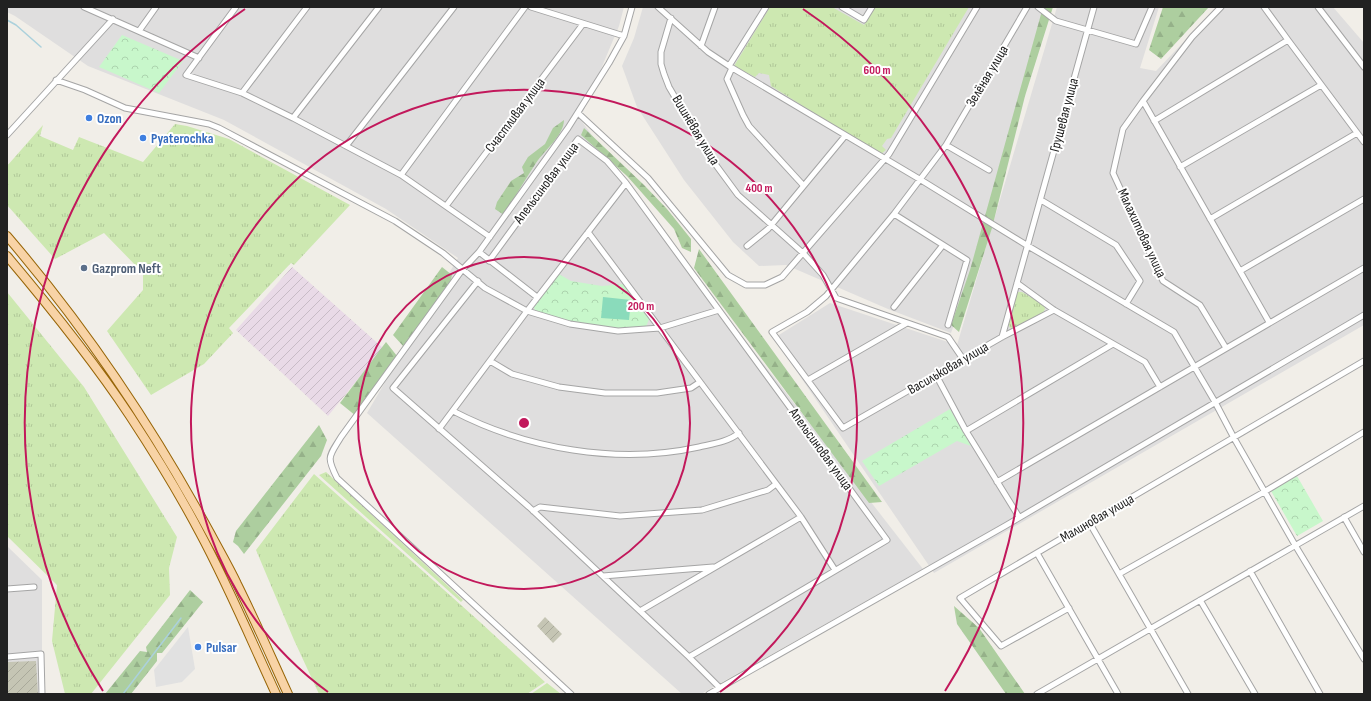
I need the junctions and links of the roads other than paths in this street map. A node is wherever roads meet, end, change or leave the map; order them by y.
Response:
1 (86, 7) edge
2 (156, 7) edge
3 (236, 7) edge
4 (307, 7) edge
5 (379, 7) edge
6 (454, 7) edge
7 (525, 7) edge
8 (531, 7) edge
9 (632, 7) edge
10 (659, 7) edge
11 (715, 7) edge
12 (766, 7) edge
13 (842, 7) edge
14 (872, 7) edge
15 (977, 7) edge
16 (1027, 7) edge
17 (1038, 7) edge
18 (1094, 7) edge
19 (1152, 7) edge
20 (1221, 7) edge
21 (1264, 7) edge
22 (1318, 7) edge
23 (671, 18) junction
24 (113, 19) junction
25 (583, 24) junction
26 (1088, 30) junction
27 (139, 31) junction
28 (624, 36) junction
29 (1288, 40) junction
30 (701, 46) junction
31 (199, 58) junction
32 (730, 67) junction
33 (1364, 67) edge
34 (56, 80) junction
35 (1321, 85) junction
36 (242, 93) junction
37 (1142, 101) junction
38 (578, 113) junction
39 (294, 118) junction
40 (1154, 121) junction
41 (1357, 133) junction
42 (7, 135) edge
43 (845, 136) junction
44 (1364, 142) edge
45 (946, 145) junction
46 (346, 146) junction
47 (884, 159) junction
48 (1180, 167) junction
49 (989, 170) dead end
50 (402, 175) junction
51 (921, 180) junction
52 (626, 183) junction
53 (803, 185) junction
54 (1364, 199) edge
55 (1041, 200) junction
56 (446, 206) junction
57 (894, 214) junction
58 (1210, 219) junction
59 (771, 224) junction
60 (588, 232) junction
61 (7, 236) edge
62 (490, 236) junction
63 (943, 245) junction
64 (747, 246) dead end
65 (1028, 246) junction
66 (479, 252) junction
67 (803, 253) junction
68 (7, 256) edge
69 (489, 261) junction
70 (1364, 268) edge
71 (462, 270) junction
72 (1240, 271) junction
73 (478, 281) junction
74 (1017, 283) junction
75 (830, 290) junction
76 (537, 297) junction
77 (1126, 304) junction
78 (894, 307) dead end
79 (527, 310) junction
80 (719, 310) junction
81 (1054, 310) junction
82 (1364, 315) edge
83 (907, 322) junction
84 (1269, 322) junction
85 (948, 325) dead end
86 (660, 328) junction
87 (1002, 337) junction
88 (1113, 344) junction
89 (1226, 348) junction
90 (963, 360) junction
91 (490, 361) junction
92 (1364, 362) edge
93 (1194, 366) junction
94 (936, 375) junction
95 (808, 380) junction
96 (700, 382) junction
97 (1160, 387) junction
98 (1215, 402) junction
99 (452, 411) junction
100 (439, 429) junction
101 (966, 431) junction
102 (1364, 432) edge
103 (739, 433) junction
104 (1234, 438) junction
105 (997, 482) junction
106 (776, 484) junction
107 (1264, 492) junction
108 (1364, 506) edge
109 (532, 511) junction
110 (801, 517) junction
111 (1019, 517) junction
112 (1344, 517) junction
113 (1089, 522) junction
114 (1295, 545) junction
115 (1364, 552) edge
116 (1037, 553) junction
117 (714, 567) junction
118 (835, 570) junction
119 (1250, 572) junction
120 (1120, 574) junction
121 (603, 576) junction
122 (34, 587) dead end
123 (7, 590) edge
124 (1200, 600) junction
125 (1069, 608) junction
126 (640, 611) junction
127 (1151, 628) junction
128 (261, 635) junction
129 (251, 639) junction
130 (7, 657) edge
131 (689, 657) junction
132 (1098, 659) junction
133 (1364, 659) edge
134 (720, 688) junction
135 (42, 694) edge
136 (276, 694) edge
137 (288, 694) edge
138 (571, 694) edge
139 (709, 694) edge
140 (1037, 694) edge
141 (1118, 694) edge
142 (1188, 694) edge
143 (1255, 694) edge
144 (1320, 694) edge

1 - 24 street
2 - 27 street
3 - 31 street
4 - 36 street
5 - 39 street
6 - 46 street
7 - 50 street
8 - 25 street
9 - 28 street
10 - 23 street
11 - 30 street
12 - 32 street
13 - 14 street
15 - 47 street
16 - 45 street, Зелёная улица
17 - 26 street
18 - 26 street, Грушевая улица
19 - 26 street
20 - 37 street, Малахитовая улица
21 - 29 street
22 - 33 street
23 - 30 street
23 - 59 street, Вишнёвая улица
24 - 27 street
24 - 34 street
25 - 28 street
25 - 56 street, Счастливая улица
26 - 55 street, Грушевая улица
27 - 31 street
28 - 38 street
29 - 35 street
29 - 40 street
30 - 32 street
31 - 36 street
32 - 43 street
32 - 53 street
34 - 42 street
34 - 71 street
35 - 41 street
35 - 48 street
36 - 39 street
37 - 40 street
37 - 89 street, Малахитовая улица
38 - 62 street
38 - 67 street
39 - 46 street
40 - 48 street
41 - 44 street
41 - 58 street
43 - 47 street
43 - 53 street
45 - 49 street
45 - 51 street, Зелёная улица
46 - 50 street
47 - 51 street
47 - 67 street
48 - 58 street
50 - 56 street
51 - 57 street, Зелёная улица
51 - 65 street
52 - 60 street
52 - 69 street, Апельсиновая улица
52 - 80 street, Апельсиновая улица
53 - 59 street
54 - 72 street
55 - 65 street, Грушевая улица
55 - 77 street
56 - 62 street
57 - 63 street
57 - 75 street, Зелёная улица
58 - 72 street
59 - 64 street
59 - 67 street, Вишнёвая улица
60 - 76 street
60 - 86 street
61 - 128 main road
62 - 66 street
63 - 78 street
63 - 85 street
65 - 74 street, Грушевая улица
65 - 77 street
66 - 69 street
66 - 71 street
67 - 75 street, Вишнёвая улица
68 - 129 main road
69 - 76 street
70 - 84 street
71 - 73 street
71 - 138 street
72 - 84 street
73 - 79 street
73 - 100 street
74 - 81 street
74 - 87 street, Грушевая улица
75 - 83 street
75 - 95 street
76 - 79 street
77 - 93 street
79 - 86 street
79 - 91 street
80 - 86 street
80 - 118 street, Апельсиновая улица
81 - 87 street, Васильковая улица
81 - 88 street
82 - 98 street
83 - 90 street
83 - 95 street
84 - 89 street
86 - 96 street
87 - 90 street, Васильковая улица
88 - 97 street
88 - 101 street
89 - 93 street
90 - 94 street, Васильковая улица
91 - 96 street
91 - 99 street
92 - 104 street, Малиновая улица
93 - 97 street
93 - 98 street
94 - 95 street, Васильковая улица
94 - 101 street
96 - 103 street
97 - 105 street
98 - 104 street
98 - 111 street
99 - 100 street
99 - 103 street
100 - 109 street
101 - 105 street
102 - 107 street
103 - 106 street
104 - 107 street
104 - 113 street, Малиновая улица
105 - 111 street
106 - 109 street
106 - 110 street
107 - 114 street
107 - 120 street
108 - 112 street
109 - 121 street
110 - 117 street
110 - 118 street
111 - 134 street
112 - 114 street
112 - 115 street
113 - 116 street, Малиновая улица
113 - 120 street
114 - 119 street
114 - 133 street
116 - 125 street
116 - 125 street, Малиновая улица
117 - 121 street
117 - 126 street
118 - 131 street, Апельсиновая улица
119 - 124 street
119 - 144 street
120 - 127 street
121 - 126 street
122 - 123 street
124 - 127 street
124 - 143 street
125 - 132 street
126 - 131 street
127 - 132 street
127 - 142 street
128 - 129 main road
128 - 137 main road
129 - 136 main road
130 - 135 street
131 - 134 street
132 - 140 street
132 - 141 street
134 - 139 street

